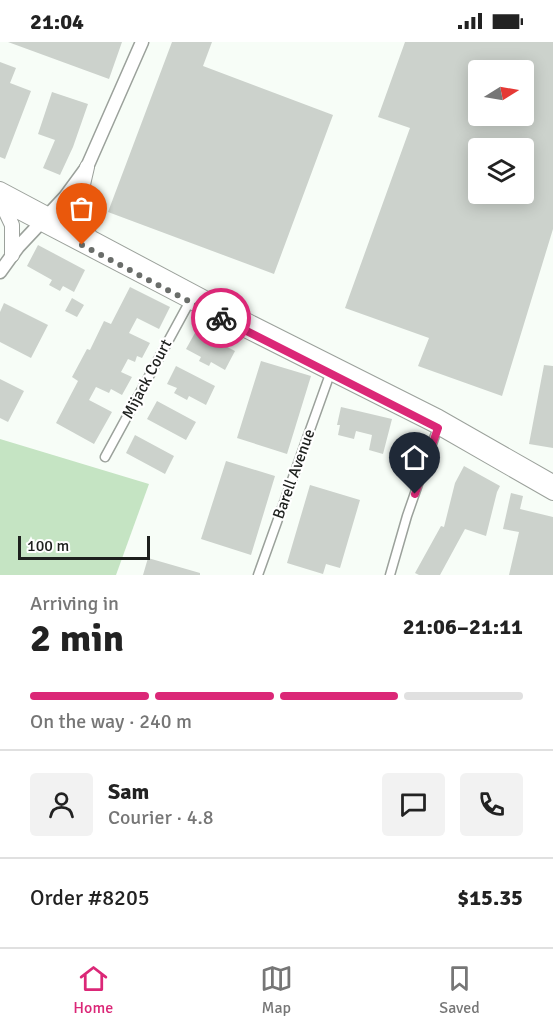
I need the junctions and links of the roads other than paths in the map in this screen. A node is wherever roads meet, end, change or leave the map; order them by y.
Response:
1 (142, 42) edge
2 (87, 167) junction
3 (0, 198) edge
4 (44, 219) junction
5 (91, 238) junction
6 (12, 255) junction
7 (0, 272) edge
8 (190, 301) junction
9 (330, 374) junction
10 (438, 428) junction
11 (105, 458) dead end
12 (553, 482) edge
13 (553, 493) edge
14 (258, 575) edge
15 (390, 575) edge

1 - 2 street
2 - 4 street
2 - 5 main road
3 - 4 main road
3 - 6 main road
4 - 5 main road
4 - 6 street
4 - 8 main road
5 - 12 main road
6 - 7 street
8 - 9 main road
8 - 11 street, Mijack Court
9 - 10 main road
9 - 14 street, Barell Avenue
10 - 13 main road
10 - 15 street

